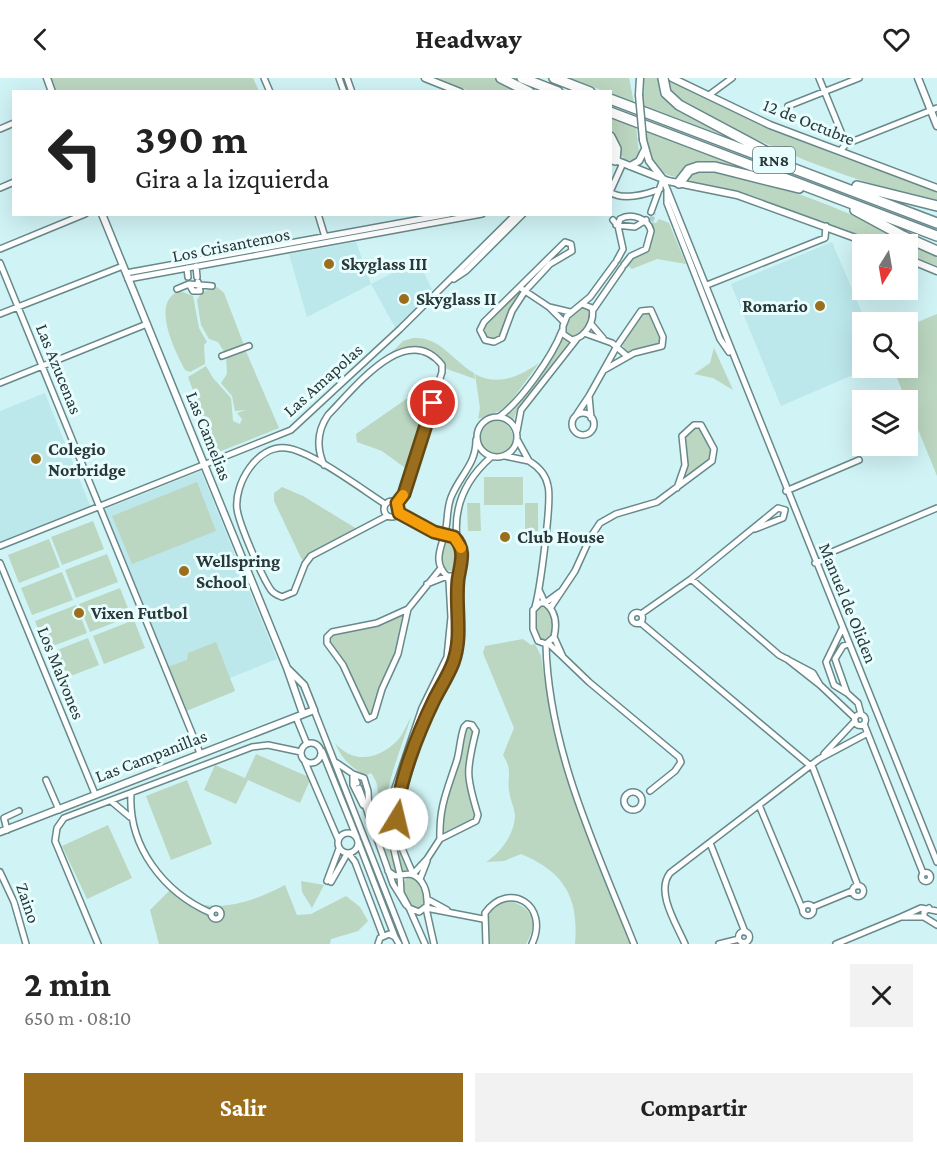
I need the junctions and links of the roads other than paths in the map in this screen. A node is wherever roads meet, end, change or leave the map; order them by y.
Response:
1 (339, 78) edge
2 (425, 78) edge
3 (501, 78) edge
4 (522, 78) edge
5 (555, 78) edge
6 (663, 78) edge
7 (672, 78) edge
8 (732, 78) edge
9 (819, 78) edge
10 (859, 78) edge
11 (918, 78) edge
12 (638, 80) edge
13 (348, 81) edge
14 (343, 89) edge
15 (455, 90) edge
16 (525, 90) edge
17 (553, 90) edge
18 (586, 90) edge
19 (825, 92) junction
20 (709, 95) junction
21 (612, 100) edge
22 (788, 106) dead end
23 (934, 109) edge
24 (612, 113) edge
25 (937, 126) edge
26 (612, 141) edge
27 (846, 144) junction
28 (644, 151) junction
29 (840, 151) junction
30 (619, 162) edge
31 (813, 175) junction
32 (663, 179) junction
33 (679, 183) junction
34 (612, 185) edge
35 (937, 188) edge
36 (662, 191) junction
37 (612, 193) edge
38 (829, 194) junction
39 (937, 206) edge
40 (652, 213) tunnel mouth
41 (80, 216) edge
42 (103, 216) edge
43 (319, 216) edge
44 (397, 216) edge
45 (406, 216) edge
46 (442, 216) edge
47 (465, 216) edge
48 (514, 216) edge
49 (521, 216) edge
50 (612, 220) dead end
51 (648, 222) junction
52 (937, 223) edge
53 (408, 224) junction
54 (400, 226) junction
55 (618, 226) junction
56 (826, 226) junction
57 (852, 236) edge
58 (937, 236) edge
59 (325, 239) junction
60 (0, 249) edge
61 (623, 249) junction
62 (937, 251) edge
63 (634, 254) junction
64 (0, 263) edge
65 (918, 263) edge
66 (123, 266) junction
67 (191, 266) junction
68 (937, 271) edge
69 (127, 276) junction
70 (198, 280) junction
71 (189, 281) junction
72 (445, 285) junction
73 (707, 285) junction
74 (518, 287) junction
75 (193, 291) junction
76 (200, 291) junction
77 (525, 291) junction
78 (582, 304) junction
79 (18, 306) junction
80 (549, 307) junction
81 (593, 310) junction
82 (570, 312) junction
83 (0, 314) edge
84 (147, 324) junction
85 (591, 324) junction
86 (563, 326) junction
87 (584, 333) junction
88 (604, 339) junction
89 (576, 340) junction
90 (249, 345) dead end
91 (617, 346) junction
92 (222, 356) dead end
93 (627, 356) junction
94 (732, 356) junction
95 (42, 366) junction
96 (604, 370) junction
97 (0, 383) edge
98 (590, 396) junction
99 (576, 415) junction
100 (499, 417) junction
101 (591, 418) junction
102 (517, 435) junction
103 (477, 440) junction
104 (491, 457) junction
105 (504, 457) junction
106 (859, 460) dead end
107 (529, 461) junction
108 (204, 464) junction
109 (325, 467) junction
110 (677, 488) junction
111 (786, 492) junction
112 (397, 503) junction
113 (385, 504) junction
114 (99, 505) junction
115 (937, 508) edge
116 (399, 513) junction
117 (387, 516) junction
118 (422, 526) junction
119 (755, 529) junction
120 (445, 537) junction
121 (457, 540) junction
122 (0, 546) edge
123 (439, 547) junction
124 (814, 561) junction
125 (0, 563) edge
126 (441, 568) junction
127 (459, 573) junction
128 (447, 576) junction
129 (691, 579) junction
130 (426, 585) junction
131 (539, 590) junction
132 (561, 591) junction
133 (545, 603) junction
134 (535, 607) junction
135 (551, 607) junction
136 (408, 609) junction
137 (641, 614) junction
138 (641, 623) junction
139 (842, 629) junction
140 (554, 637) junction
141 (547, 643) junction
142 (848, 644) junction
143 (563, 657) junction
144 (287, 668) junction
145 (442, 668) junction
146 (449, 671) junction
147 (847, 693) junction
148 (314, 710) junction
149 (303, 714) junction
150 (861, 714) junction
151 (296, 717) junction
152 (855, 719) junction
153 (864, 724) junction
154 (866, 734) junction
155 (307, 744) junction
156 (322, 751) junction
157 (301, 752) junction
158 (200, 753) junction
159 (819, 759) junction
160 (305, 762) junction
161 (336, 762) junction
162 (811, 766) junction
163 (46, 780) dead end
164 (358, 782) junction
165 (650, 791) junction
166 (131, 793) junction
167 (95, 794) junction
168 (638, 794) junction
169 (111, 801) junction
170 (642, 802) junction
171 (759, 805) junction
172 (366, 808) junction
173 (59, 810) junction
174 (20, 811) dead end
175 (369, 817) junction
176 (131, 818) junction
177 (4, 831) edge
178 (338, 839) junction
179 (357, 839) junction
180 (440, 839) junction
181 (710, 843) junction
182 (339, 849) junction
183 (348, 854) junction
184 (427, 859) junction
185 (937, 862) edge
186 (388, 871) junction
187 (0, 872) edge
188 (923, 873) dead end
189 (413, 874) junction
190 (400, 875) junction
191 (420, 879) junction
192 (858, 885) junction
193 (852, 891) junction
194 (427, 899) junction
195 (408, 906) junction
196 (813, 907) junction
197 (426, 908) junction
198 (802, 908) junction
199 (929, 908) junction
200 (448, 911) junction
201 (937, 911) edge
202 (211, 913) dead end
203 (901, 917) junction
204 (924, 917) junction
205 (483, 919) junction
206 (937, 925) edge
207 (745, 932) junction
208 (383, 936) junction
209 (395, 937) junction
210 (739, 939) junction
211 (26, 944) edge
212 (98, 944) edge
213 (378, 944) edge
214 (399, 944) edge
215 (406, 944) edge
216 (424, 944) edge
217 (434, 944) edge
218 (486, 944) edge
219 (532, 944) edge
220 (634, 944) edge
221 (685, 944) edge
222 (719, 944) edge
223 (836, 944) edge

1 - 14 street
2 - 15 street
3 - 16 highway
4 - 17 highway
5 - 18 highway
6 - 31 highway
7 - 20 street, 12 de Octubre
8 - 20 street
9 - 19 street
10 - 19 street
11 - 23 street
12 - 28 street, bridge
13 - 14 street
19 - 22 street
19 - 27 street
20 - 29 street, 12 de Octubre
21 - 31 highway, RN8
23 - 25 street
23 - 27 street
24 - 38 highway, RN8
26 - 30 highway
27 - 29 street
28 - 30 street
28 - 32 street
29 - 35 street, 12 de Octubre
30 - 32 street
30 - 34 street
31 - 39 highway
31 - 52 highway, RN8
32 - 33 street
32 - 36 street, Manuel de Oliden
33 - 38 highway
33 - 56 street
36 - 37 street
36 - 40 street
36 - 73 street, Manuel de Oliden
36 - 94 street, Manuel de Oliden
38 - 58 highway, RN8
38 - 62 highway
41 - 60 street
42 - 66 street, Las Camelias
43 - 59 street
44 - 54 street
45 - 53 street
46 - 53 street, Los Crisantemos
47 - 53 street, Los Crisantemos
48 - 72 street, Las Amapolas
49 - 72 street, Las Amapolas
50 - 55 street
51 - 55 street
51 - 55 street
51 - 63 street
53 - 54 street, Los Crisantemos
54 - 59 street, Los Crisantemos
55 - 61 street
56 - 57 street
56 - 73 street
59 - 67 street, Los Crisantemos
61 - 63 street
61 - 78 street
63 - 81 street
64 - 79 street, Las Azucenas
65 - 68 street
66 - 69 street, Las Camelias
66 - 79 street
67 - 69 street, Los Crisantemos
67 - 70 street
67 - 71 street
69 - 84 street, Las Camelias
70 - 71 street
70 - 76 street
70 - 76 street
71 - 75 street
71 - 75 street
72 - 108 street, Las Amapolas
73 - 94 street, Manuel de Oliden
74 - 77 street
74 - 77 street
74 - 77 street
75 - 76 street
77 - 80 street
78 - 81 street
78 - 82 street
79 - 83 street
79 - 95 street, Las Azucenas
80 - 82 street
80 - 86 street
81 - 85 street
82 - 86 street
84 - 95 street
84 - 108 street, Las Camelias
85 - 87 street
85 - 88 street
86 - 89 street
86 - 100 street
87 - 88 street
87 - 89 street
88 - 91 street
89 - 102 street
90 - 92 street
91 - 93 street
91 - 93 street
91 - 96 street
93 - 96 street
94 - 111 street, Manuel de Oliden
95 - 97 street
95 - 114 street, Las Azucenas
96 - 98 street
98 - 99 street
98 - 101 street
99 - 101 street
99 - 101 street
100 - 102 street
100 - 103 street
102 - 105 street
102 - 107 street
103 - 104 street
103 - 120 street
104 - 105 street
104 - 121 street
105 - 107 street
106 - 111 street
107 - 131 street
108 - 114 street, Las Amapolas
108 - 144 street, Las Camelias
109 - 112 street
109 - 113 street
109 - 117 street
110 - 110 street
110 - 132 street
111 - 124 street, Manuel de Oliden
112 - 113 street
112 - 116 street
113 - 117 street
114 - 122 street, Las Amapolas
114 - 158 street, Las Azucenas
115 - 124 street
116 - 117 street
116 - 118 street
118 - 120 street
118 - 123 street
119 - 119 street
119 - 129 street
120 - 121 street
120 - 123 street
121 - 127 street
123 - 126 street
124 - 139 street, Manuel de Oliden
125 - 167 street, Los Malvones
126 - 128 street
126 - 130 street
127 - 128 street
127 - 146 street
128 - 130 street
128 - 145 street
129 - 137 street
129 - 152 street
130 - 136 street
131 - 133 street
131 - 134 street
132 - 133 street
132 - 135 street
133 - 134 street
133 - 135 street
134 - 141 street
135 - 140 street
136 - 136 street
137 - 138 street
137 - 138 street
138 - 162 street
139 - 142 street, Manuel de Oliden
139 - 147 street
140 - 141 street
140 - 143 street
141 - 143 street
141 - 220 street
142 - 147 street
142 - 185 street, Manuel de Oliden
143 - 165 street
144 - 148 street, Las Camelias
144 - 149 street, Las Camelias
145 - 146 street
145 - 190 street
146 - 189 street
147 - 150 street
148 - 149 street, Las Campanillas
148 - 161 street, Las Camelias
149 - 151 street, Las Campanillas
150 - 152 street
150 - 153 street
151 - 155 street
151 - 158 street, Las Campanillas
152 - 153 street
152 - 159 street
153 - 154 street
154 - 159 street
154 - 188 street
155 - 156 street
155 - 157 street
156 - 160 street
156 - 179 street
157 - 160 street
157 - 166 street
158 - 167 street, Las Campanillas
159 - 162 street
160 - 178 street
161 - 164 street
161 - 215 street, Las Camelias
162 - 171 street
162 - 192 street
163 - 173 street
164 - 172 street
164 - 172 street
164 - 175 street
165 - 168 street
165 - 170 street
166 - 169 street
166 - 176 street
167 - 173 street, Las Campanillas
168 - 170 street
168 - 170 street
169 - 176 street
169 - 212 street
171 - 181 street
171 - 198 street
172 - 175 street
173 - 177 street, Las Campanillas
174 - 177 street
175 - 186 street
176 - 202 street
178 - 179 street
178 - 182 street
179 - 183 street
179 - 209 street
180 - 180 street
180 - 184 street
181 - 207 street
181 - 221 street
182 - 183 street
182 - 183 street
183 - 208 street
184 - 189 street
184 - 191 street
186 - 190 street
186 - 195 street
187 - 211 street, Zaino
189 - 190 street
189 - 191 street
190 - 195 street
191 - 194 street
192 - 193 street
192 - 193 street
193 - 196 street
194 - 197 street
194 - 200 street
195 - 197 street
195 - 216 street
196 - 198 street
196 - 198 street
197 - 200 street
197 - 217 street
199 - 201 street
199 - 203 street
199 - 204 street
200 - 205 street
203 - 204 street
203 - 223 street
204 - 206 street
205 - 218 street
205 - 219 street
207 - 210 street
207 - 210 street
208 - 209 street
208 - 213 street
209 - 214 street
210 - 222 street

